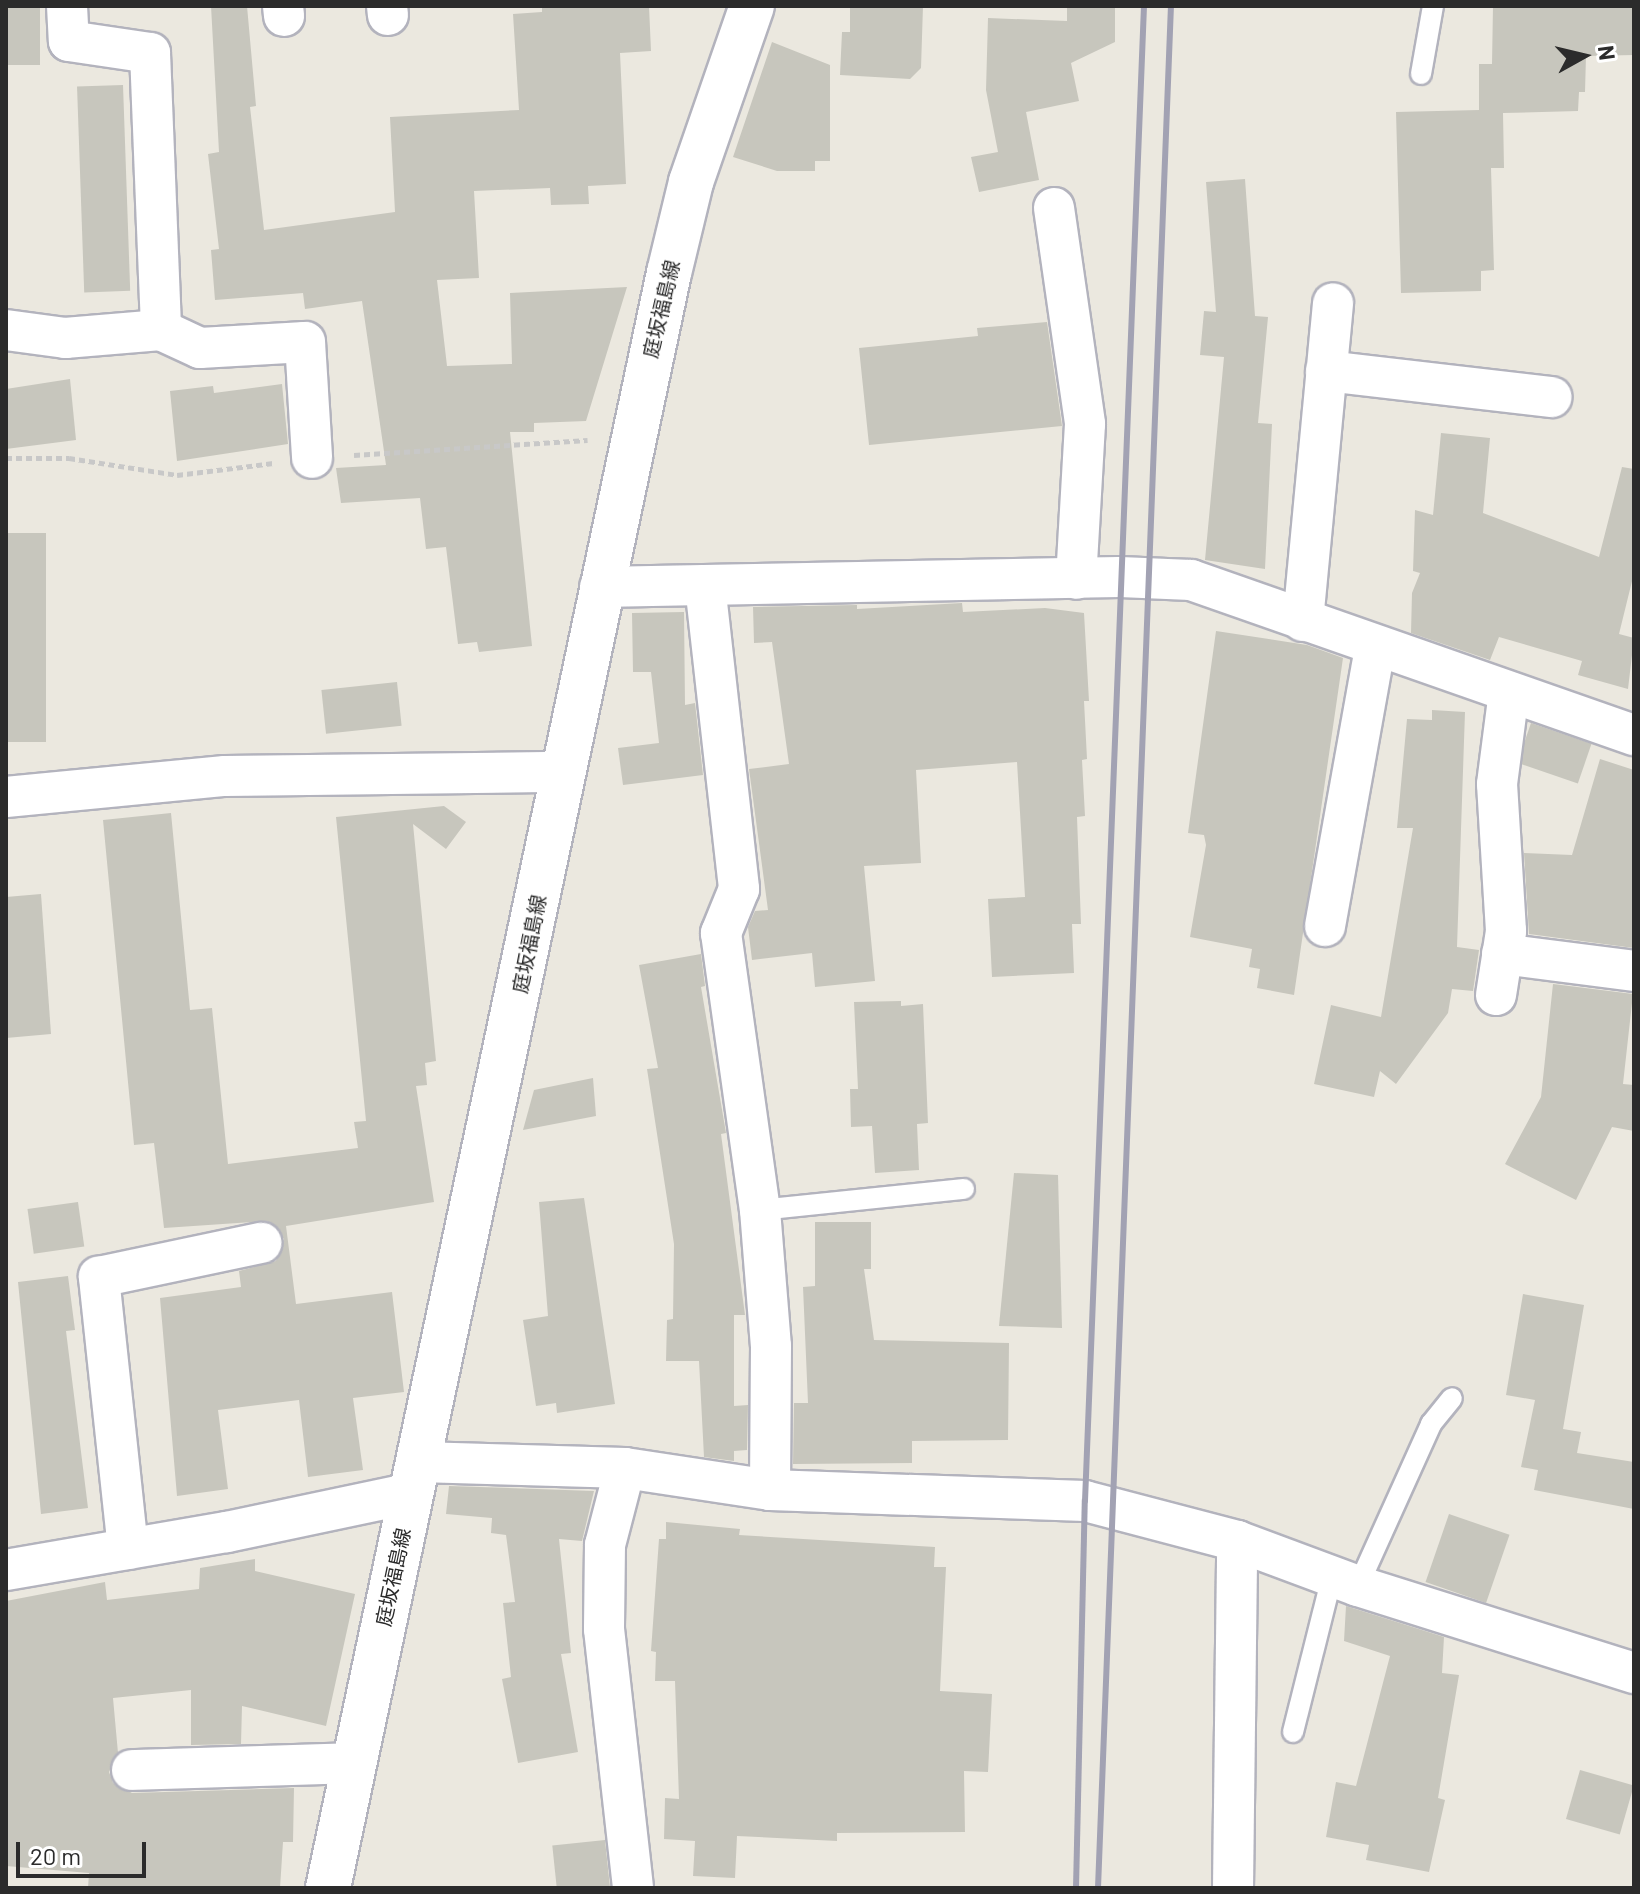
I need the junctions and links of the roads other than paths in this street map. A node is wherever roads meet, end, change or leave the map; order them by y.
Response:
1 (67, 6) edge
2 (752, 6) edge
3 (1433, 6) edge
4 (1421, 74) dead end
5 (1054, 208) dead end
6 (1333, 303) dead end
7 (6, 330) edge
8 (161, 330) junction
9 (1326, 371) junction
10 (1552, 397) dead end
11 (312, 458) dead end
12 (1076, 579) junction
13 (705, 585) junction
14 (600, 587) junction
15 (1303, 621) junction
16 (1375, 647) junction
17 (1509, 692) junction
18 (1633, 730) edge
19 (563, 772) junction
20 (6, 797) edge
21 (1325, 926) dead end
22 (1502, 954) junction
23 (1634, 971) edge
24 (1496, 995) dead end
25 (964, 1189) dead end
26 (760, 1210) junction
27 (261, 1243) dead end
28 (1452, 1398) dead end
29 (625, 1468) junction
30 (415, 1477) junction
31 (770, 1490) junction
32 (1237, 1541) junction
33 (128, 1549) junction
34 (6, 1570) edge
35 (1345, 1581) junction
36 (1634, 1673) edge
37 (1293, 1732) dead end
38 (353, 1763) junction
39 (132, 1770) dead end
40 (328, 1888) edge
41 (633, 1888) edge
42 (1233, 1888) edge

1 - 8 street
2 - 14 main road, 庭坂福島線
3 - 4 lane
5 - 12 street
6 - 9 street
7 - 8 street
8 - 11 street
9 - 10 street
9 - 15 street
12 - 13 street
12 - 15 street
13 - 14 street
13 - 26 street
14 - 19 main road, 庭坂福島線
15 - 16 street
16 - 17 street
16 - 21 street
17 - 18 street
17 - 22 street
19 - 20 street
19 - 30 main road, 庭坂福島線
22 - 23 street
22 - 24 street
25 - 26 lane
26 - 31 street
27 - 33 street
28 - 35 lane
29 - 30 street
29 - 31 street
29 - 41 street
30 - 33 street
30 - 38 main road, 庭坂福島線
31 - 32 street
32 - 35 street
32 - 42 street
33 - 34 street
35 - 36 street
35 - 37 lane
38 - 39 street
38 - 40 main road, 庭坂福島線

